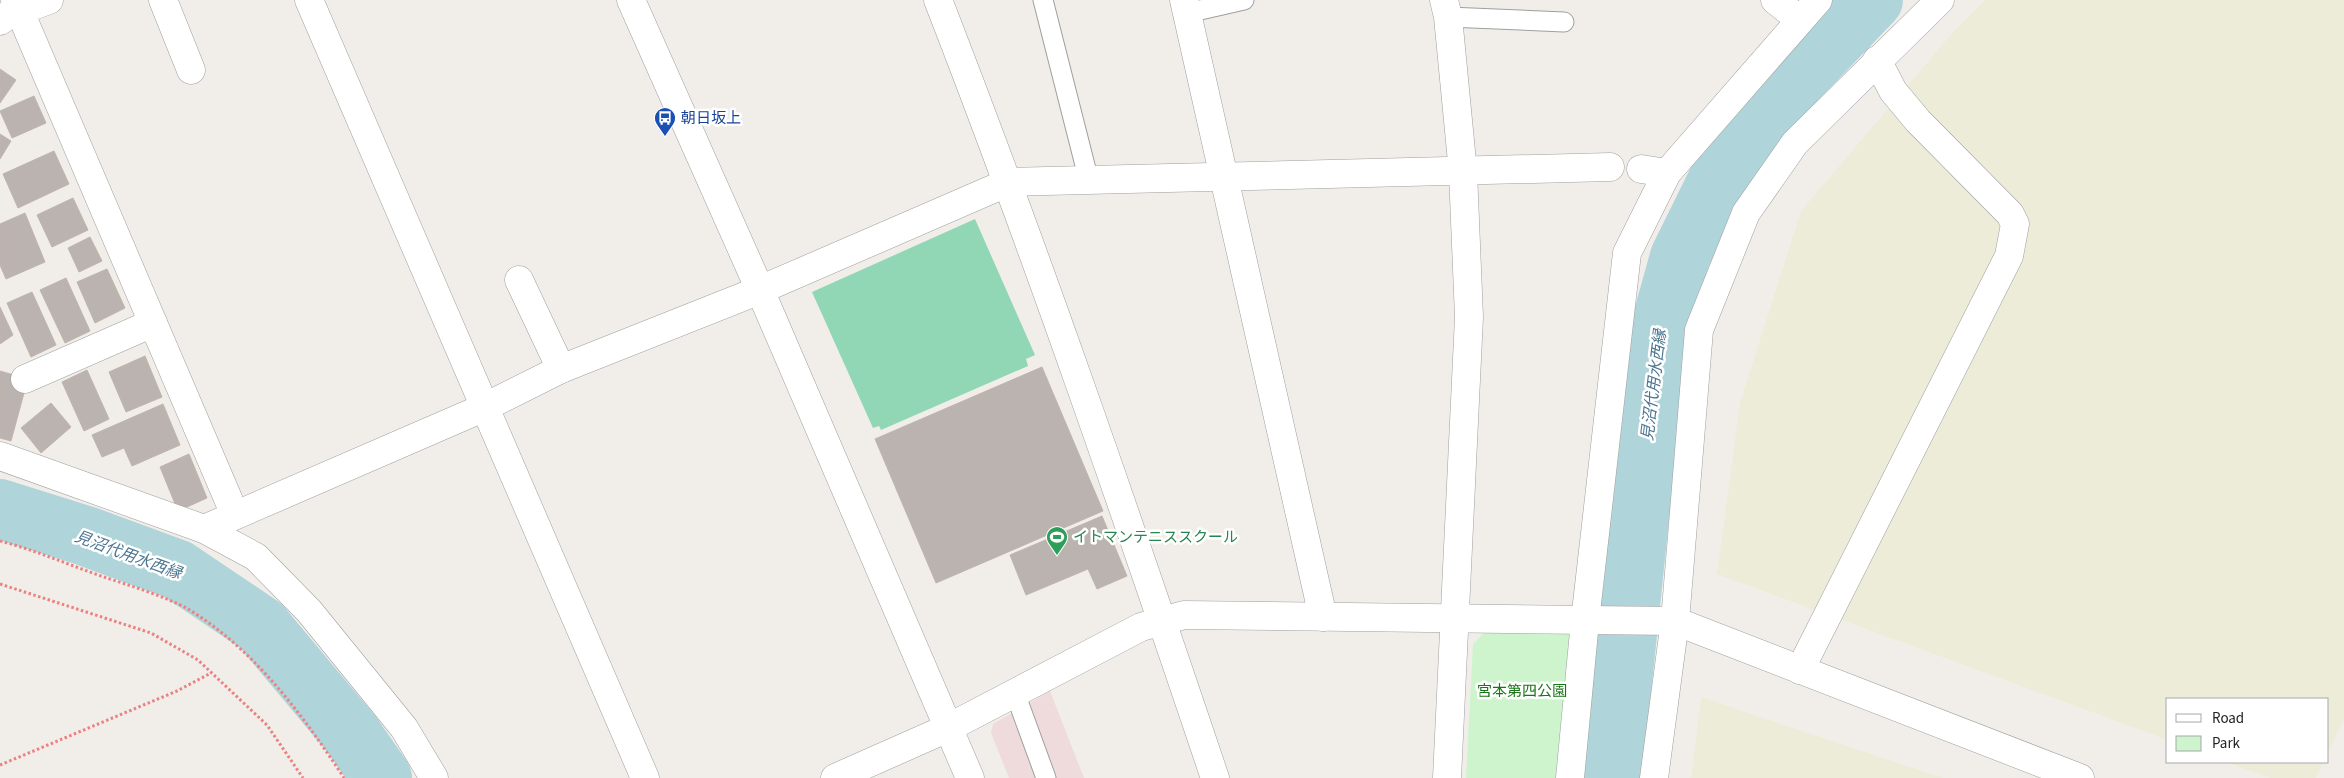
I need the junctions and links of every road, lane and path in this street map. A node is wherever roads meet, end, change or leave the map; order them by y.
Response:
1 (49, 0) edge
2 (162, 0) edge
3 (309, 0) edge
4 (631, 0) edge
5 (938, 0) edge
6 (1043, 0) edge
7 (1244, 0) edge
8 (1775, 0) edge
9 (1940, 0) edge
10 (1185, 7) edge
11 (1446, 9) edge
12 (1809, 10) edge
13 (12, 11) edge
14 (1564, 22) dead end
15 (1877, 60) junction
16 (191, 70) dead end
17 (1610, 167) dead end
18 (1463, 172) junction
19 (1223, 177) junction
20 (1089, 181) junction
21 (1009, 182) junction
22 (519, 280) dead end
23 (760, 290) junction
24 (153, 323) junction
25 (561, 369) junction
26 (25, 379) dead end
27 (483, 408) junction
28 (0, 456) edge
29 (236, 515) junction
30 (204, 529) junction
31 (0, 540) edge
32 (0, 584) edge
33 (1323, 617) junction
34 (1453, 618) junction
35 (1163, 620) junction
36 (1667, 620) junction
37 (1593, 621) junction
38 (1800, 670) junction
39 (211, 673) junction
40 (1015, 693) junction
41 (948, 728) junction
42 (0, 765) edge
43 (303, 778) edge
44 (344, 778) edge
45 (434, 778) edge
46 (645, 778) edge
47 (835, 778) edge
48 (970, 778) edge
49 (1046, 778) edge
50 (1215, 778) edge
51 (1447, 778) edge
52 (1570, 778) edge
53 (1654, 778) edge
54 (2080, 778) edge

1 - 13 street
2 - 16 street
3 - 27 street
4 - 23 street
5 - 21 street
6 - 20 lane
7 - 10 lane
8 - 12 street
9 - 15 street
10 - 19 street
11 - 14 lane
11 - 18 street
12 - 37 street
13 - 24 street
15 - 36 street
15 - 38 street
17 - 18 street
18 - 19 street
18 - 34 street
19 - 20 street
19 - 33 street
20 - 21 street
21 - 23 street
21 - 35 street
22 - 25 street
23 - 25 street
23 - 41 street
24 - 26 street
24 - 29 street
25 - 27 street
27 - 29 street
27 - 46 street
28 - 30 street
29 - 30 street
30 - 45 street
31 - 44 path
32 - 39 path
33 - 34 street
33 - 35 street
34 - 37 street
34 - 51 street
35 - 40 street
35 - 50 street
36 - 37 street
36 - 38 street
36 - 53 street
37 - 52 street
38 - 54 street
39 - 42 path
39 - 43 path
40 - 41 street
40 - 49 lane
41 - 47 street
41 - 48 street

